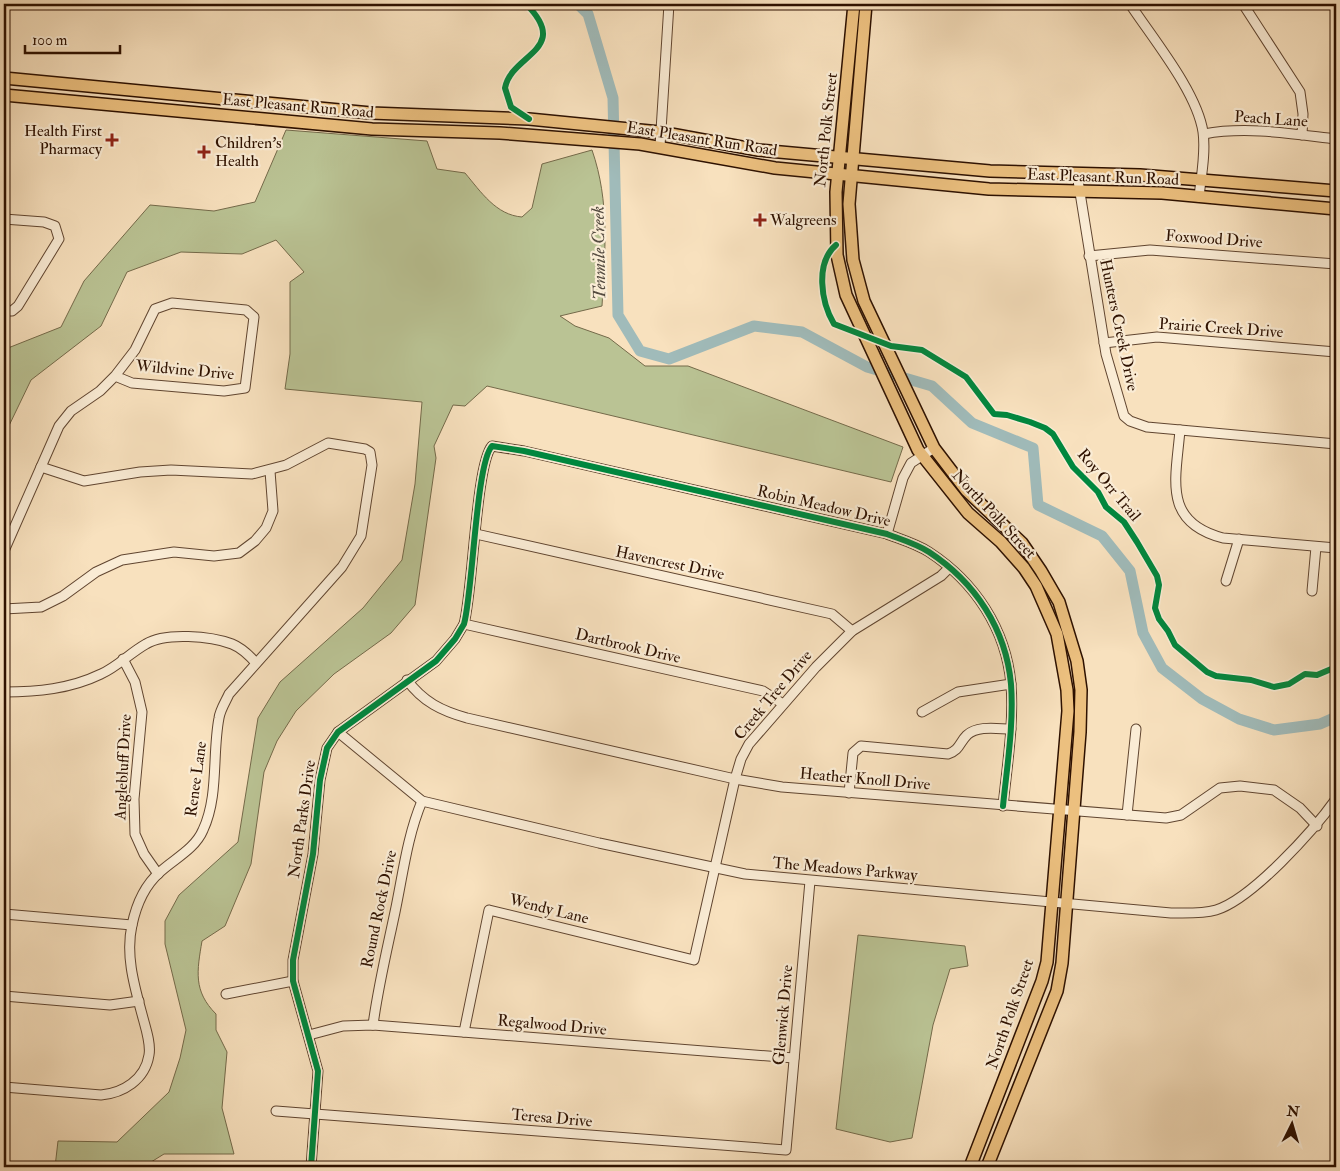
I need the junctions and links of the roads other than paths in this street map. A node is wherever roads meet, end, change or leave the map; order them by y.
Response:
1 (669, 4) edge
2 (854, 4) edge
3 (866, 4) edge
4 (1130, 4) edge
5 (1243, 4) edge
6 (848, 76) junction
7 (860, 77) junction
8 (4, 78) edge
9 (104, 88) junction
10 (4, 95) edge
11 (102, 105) junction
12 (278, 105) junction
13 (454, 115) junction
14 (277, 120) junction
15 (453, 132) junction
16 (660, 132) junction
17 (1204, 134) junction
18 (1302, 135) junction
19 (1336, 139) edge
20 (660, 146) junction
21 (758, 150) junction
22 (840, 157) junction
23 (853, 158) junction
24 (757, 164) junction
25 (990, 171) junction
26 (838, 174) junction
27 (1077, 174) junction
28 (851, 176) junction
29 (1201, 180) junction
30 (989, 189) junction
31 (1079, 190) junction
32 (1336, 191) edge
33 (1199, 197) junction
34 (1336, 209) edge
35 (4, 219) edge
36 (1089, 256) junction
37 (1336, 264) edge
38 (4, 310) edge
39 (1104, 343) junction
40 (1336, 352) edge
41 (115, 376) junction
42 (1180, 430) junction
43 (1336, 444) edge
44 (492, 446) joint
45 (934, 448) junction
46 (922, 455) junction
47 (41, 467) junction
48 (270, 471) junction
49 (476, 534) junction
50 (887, 534) junction
51 (1239, 539) junction
52 (1316, 547) junction
53 (1336, 548) edge
54 (4, 551) edge
55 (949, 568) junction
56 (1226, 581) dead end
57 (1312, 591) dead end
58 (4, 609) edge
59 (464, 624) junction
60 (852, 632) junction
61 (123, 659) junction
62 (256, 663) junction
63 (408, 680) junction
64 (1011, 684) junction
65 (4, 692) edge
66 (783, 704) junction
67 (922, 712) dead end
68 (1011, 729) junction
69 (1136, 729) dead end
70 (338, 732) junction
71 (735, 779) junction
72 (849, 793) junction
73 (1336, 799) edge
74 (422, 801) junction
75 (1004, 806) junction
76 (1059, 810) junction
77 (1073, 811) junction
78 (1127, 815) junction
79 (1317, 826) junction
80 (716, 868) junction
81 (158, 874) junction
82 (810, 882) junction
83 (1052, 903) junction
84 (1066, 904) junction
85 (4, 914) edge
86 (132, 925) junction
87 (694, 960) joint
88 (294, 981) junction
89 (226, 994) dead end
90 (4, 996) edge
91 (139, 1001) junction
92 (373, 1026) junction
93 (464, 1032) junction
94 (309, 1035) junction
95 (794, 1058) junction
96 (4, 1087) edge
97 (276, 1111) dead end
98 (316, 1114) junction
99 (990, 1118) junction
100 (1003, 1123) junction
101 (786, 1150) joint
102 (311, 1167) edge
103 (970, 1167) edge
104 (987, 1167) edge

1 - 16 street
2 - 6 main road, North Polk Street
3 - 7 main road, North Polk Street
4 - 17 street
5 - 18 street
6 - 7 main road
6 - 22 main road, North Polk Street
7 - 23 main road, North Polk Street
8 - 9 main road, East Pleasant Run Road
9 - 11 main road
9 - 12 main road, East Pleasant Run Road
10 - 11 main road, East Pleasant Run Road
11 - 14 main road, East Pleasant Run Road
12 - 13 main road, East Pleasant Run Road
12 - 14 main road
13 - 15 main road
13 - 16 main road, East Pleasant Run Road
14 - 15 main road, East Pleasant Run Road
15 - 20 main road, East Pleasant Run Road
16 - 20 street
16 - 21 main road, East Pleasant Run Road
17 - 18 street, Peach Lane
17 - 29 street
18 - 19 street, Peach Lane
20 - 24 main road, East Pleasant Run Road
21 - 22 main road, East Pleasant Run Road
21 - 24 main road
22 - 23 main road, East Pleasant Run Road
22 - 26 main road, North Polk Street
23 - 25 main road, East Pleasant Run Road
23 - 28 main road, North Polk Street
24 - 26 main road, East Pleasant Run Road
25 - 27 main road, East Pleasant Run Road
25 - 30 main road
26 - 28 main road, East Pleasant Run Road
26 - 46 main road, North Polk Street
27 - 29 main road, East Pleasant Run Road
27 - 31 street, Hunters Creek Drive
28 - 30 main road, East Pleasant Run Road
28 - 45 main road, North Polk Street
29 - 32 main road, East Pleasant Run Road
29 - 33 street
30 - 31 main road, East Pleasant Run Road
31 - 33 main road, East Pleasant Run Road
31 - 36 street, Hunters Creek Drive
33 - 34 main road, East Pleasant Run Road
35 - 38 street
36 - 37 street, Foxwood Drive
36 - 39 street, Hunters Creek Drive
39 - 40 street, Prairie Creek Drive
39 - 42 street, Hunters Creek Drive
41 - 41 street, Wildvine Drive
41 - 47 street
42 - 43 street, Hunters Creek Drive
42 - 51 street
44 - 49 street, North Parks Drive
44 - 50 street, Robin Meadow Drive
45 - 46 street
45 - 77 main road, North Polk Street
46 - 50 street
46 - 76 main road, North Polk Street
47 - 48 street
47 - 54 street
48 - 58 street
48 - 62 street, Renee Lane
49 - 59 street, North Parks Drive
49 - 60 street, Havencrest Drive
50 - 55 street, Robin Meadow Drive
51 - 52 street
51 - 56 street
52 - 53 street
52 - 57 street
55 - 60 street, Creek Tree Drive
55 - 64 street, Robin Meadow Drive
59 - 63 street, North Parks Drive
59 - 66 street, Dartbrook Drive
60 - 66 street, Creek Tree Drive
61 - 62 street
61 - 65 street
61 - 81 street, Anglebluff Drive
62 - 81 street, Renee Lane
63 - 70 street, North Parks Drive
63 - 71 street, Heather Knoll Drive
64 - 67 street
64 - 68 street, Robin Meadow Drive
66 - 71 street, Creek Tree Drive
68 - 72 street
68 - 75 street, Robin Meadow Drive
69 - 78 street
70 - 74 street, The Meadows Parkway
70 - 88 street, North Parks Drive
71 - 72 street, Heather Knoll Drive
71 - 80 street, Creek Tree Drive
72 - 75 street, Heather Knoll Drive
73 - 79 street, The Meadows Parkway
74 - 80 street, The Meadows Parkway
74 - 92 street, Round Rock Drive
75 - 76 street, Heather Knoll Drive
76 - 77 street, Heather Knoll Drive
76 - 83 main road, North Polk Street
77 - 78 street, Heather Knoll Drive
77 - 84 main road, North Polk Street
78 - 79 street, Heather Knoll Drive
79 - 84 street, The Meadows Parkway
80 - 82 street, The Meadows Parkway
80 - 87 street, Creek Tree Drive
81 - 86 street, Renee Lane
82 - 83 street, The Meadows Parkway
82 - 95 street, Glenwick Drive
83 - 84 street, The Meadows Parkway
83 - 99 main road, North Polk Street
84 - 100 main road, North Polk Street
85 - 86 street
86 - 91 street, Renee Lane
87 - 93 street, Wendy Lane
88 - 89 street
88 - 94 street, North Parks Drive
90 - 91 street
91 - 96 street, Renee Lane
92 - 93 street, Regalwood Drive
92 - 94 street, Regalwood Drive
93 - 95 street, Regalwood Drive
94 - 98 street, North Parks Drive
95 - 101 street, Glenwick Drive
97 - 98 street, Teresa Drive
98 - 101 street, Teresa Drive
98 - 102 street, North Parks Drive
99 - 100 main road
99 - 103 main road, North Polk Street
100 - 104 main road, North Polk Street

